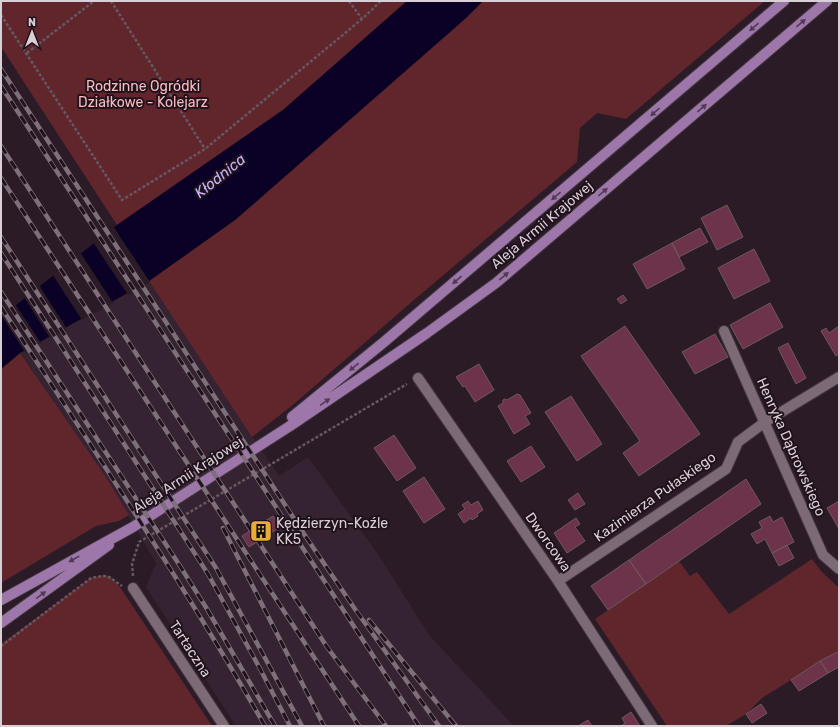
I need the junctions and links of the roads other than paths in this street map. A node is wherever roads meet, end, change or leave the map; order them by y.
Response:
1 (784, 1) edge
2 (827, 1) edge
3 (724, 331) dead end
4 (839, 377) edge
5 (418, 378) road end
6 (765, 422) junction
7 (258, 447) junction
8 (133, 526) junction
9 (839, 569) edge
10 (558, 581) junction
11 (133, 588) road end
12 (1, 600) edge
13 (1, 623) edge
14 (224, 726) edge
15 (652, 726) edge

1 -> 7 main road, Aleja Armii Krajowej
7 -> 2 main road, Aleja Armii Krajowej
3 - 6 street, Henryka Dąbrowskiego
4 - 6 street, Kazimierza Pułaskiego
5 - 10 street, Dworcowa
6 - 9 street, Henryka Dąbrowskiego
6 - 10 street, Kazimierza Pułaskiego
7 - 8 main road, Aleja Armii Krajowej
8 -> 12 main road, Aleja Armii Krajowej
13 -> 8 main road, Aleja Armii Krajowej
10 - 15 street, Dworcowa
11 - 14 street, Tartaczna

